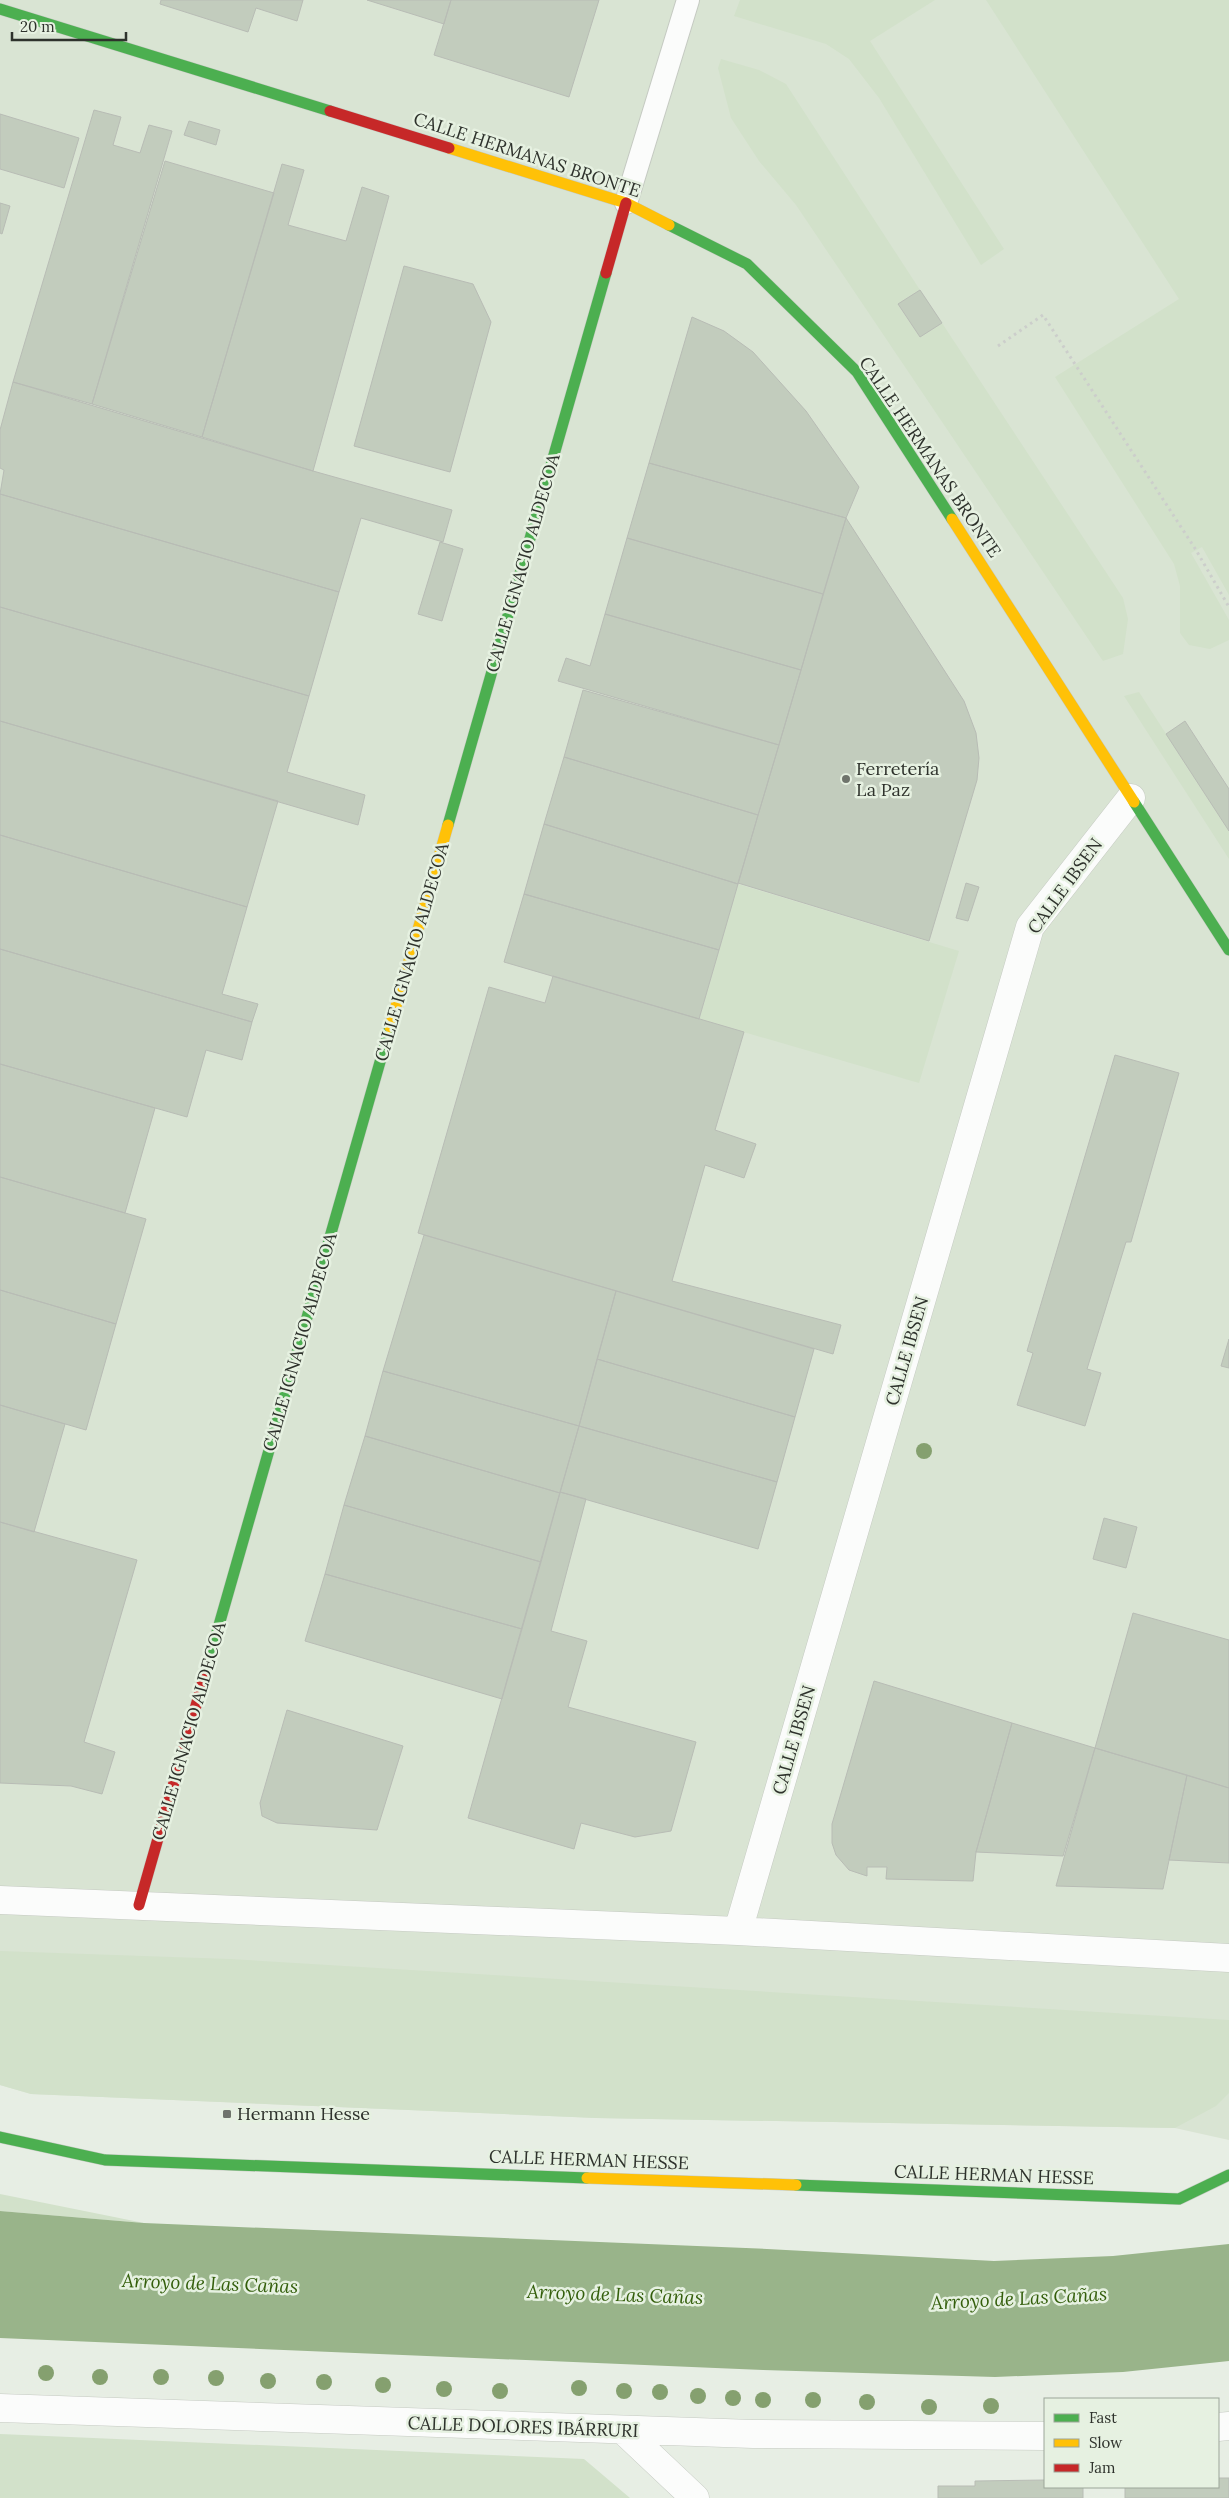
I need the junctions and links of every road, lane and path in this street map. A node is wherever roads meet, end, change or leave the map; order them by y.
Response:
1 (688, 0) edge
2 (0, 9) edge
3 (626, 203) junction
4 (998, 346) dead end
5 (1229, 606) edge
6 (1130, 798) junction
7 (1229, 950) edge
8 (0, 1900) edge
9 (139, 1905) junction
10 (738, 1931) junction
11 (1229, 1958) edge
12 (0, 2137) edge
13 (1229, 2175) edge
14 (0, 2408) edge
15 (624, 2431) junction
16 (1044, 2436) edge
17 (695, 2498) edge

1 - 3 lane, CALLE IGNACIO ALDECOA
2 - 3 street, CALLE HERMANAS BRONTE
3 - 6 street, CALLE HERMANAS BRONTE
3 - 9 street, CALLE IGNACIO ALDECOA
4 - 5 path
6 - 7 street, CALLE HERMANAS BRONTE
6 - 10 street, CALLE IBSEN
8 - 9 street
9 - 10 street
10 - 11 street
12 - 13 street, CALLE HERMAN HESSE
14 - 15 street, CALLE DOLORES IBÁRRURI
15 - 16 street, CALLE DOLORES IBÁRRURI
15 - 17 street

